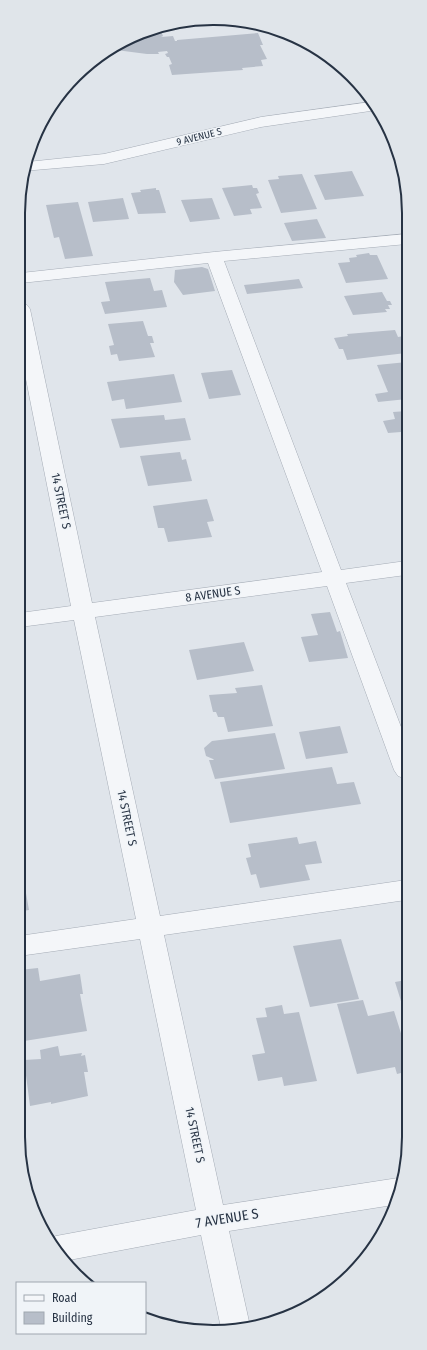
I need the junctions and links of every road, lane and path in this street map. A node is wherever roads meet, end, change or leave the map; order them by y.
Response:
1 (368, 107) edge
2 (31, 166) edge
3 (402, 238) edge
4 (214, 257) junction
5 (25, 278) edge
6 (25, 329) edge
7 (402, 569) edge
8 (333, 578) junction
9 (83, 612) junction
10 (25, 619) edge
11 (402, 759) edge
12 (402, 891) edge
13 (150, 928) junction
14 (25, 945) edge
15 (393, 1193) edge
16 (213, 1220) junction
17 (61, 1247) edge
18 (234, 1324) edge

1 - 2 street, 9 AVENUE S
3 - 4 street
4 - 5 street
4 - 8 street
6 - 9 street, 14 STREET S
7 - 8 street, 8 AVENUE S
8 - 9 street, 8 AVENUE S
8 - 11 street
9 - 10 street, 8 AVENUE S
9 - 13 street, 14 STREET S
12 - 13 street
13 - 14 street
13 - 16 street, 14 STREET S
15 - 16 street, 7 AVENUE S
16 - 17 street, 7 AVENUE S
16 - 18 street, 14 STREET S

